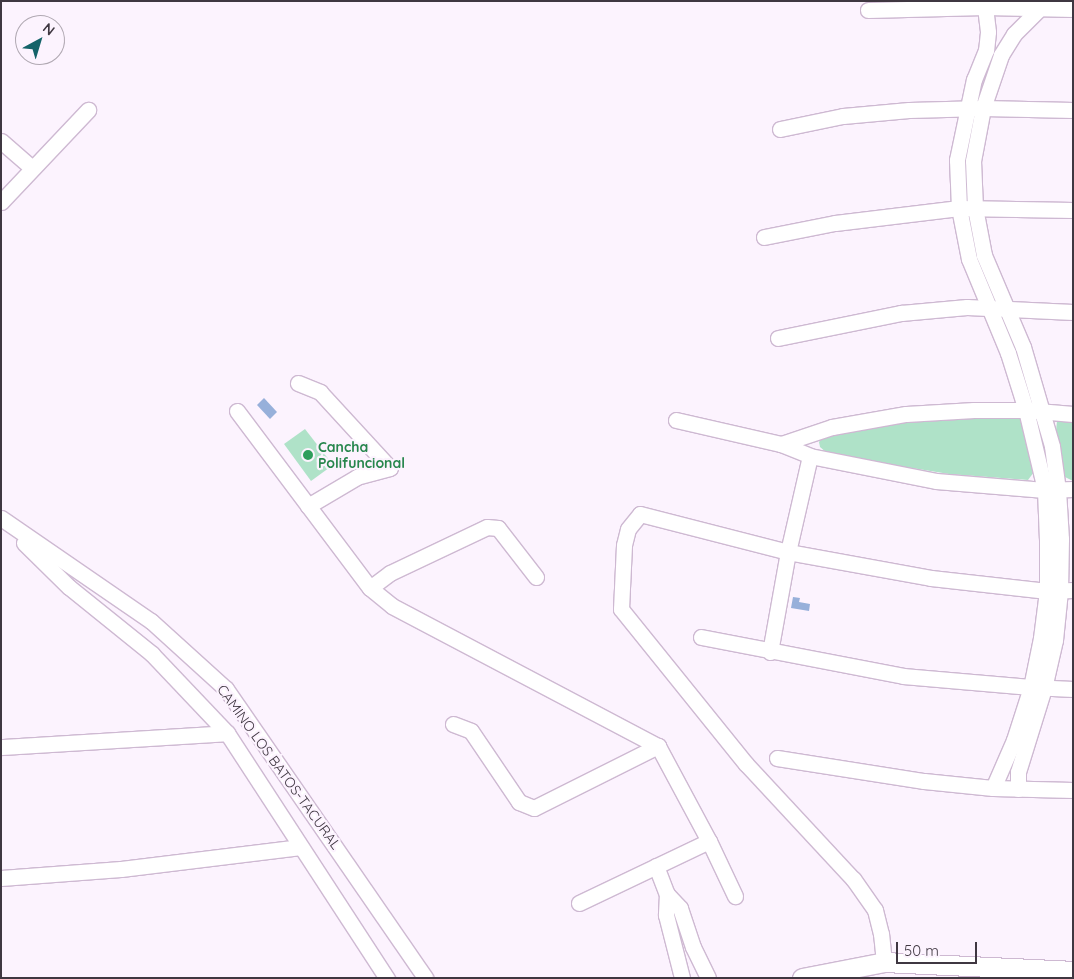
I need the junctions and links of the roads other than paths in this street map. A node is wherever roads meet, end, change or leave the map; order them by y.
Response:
1 (985, 7) junction
2 (1040, 8) junction
3 (1073, 9) edge
4 (868, 10) dead end
5 (983, 108) junction
6 (967, 109) junction
7 (88, 110) dead end
8 (1073, 110) edge
9 (780, 129) dead end
10 (1, 141) edge
11 (32, 168) junction
12 (1, 202) edge
13 (959, 208) junction
14 (975, 208) junction
15 (1073, 210) edge
16 (764, 237) dead end
17 (989, 309) junction
18 (1007, 310) junction
19 (1073, 312) edge
20 (778, 338) dead end
21 (298, 383) dead end
22 (237, 410) dead end
23 (1026, 410) junction
24 (1042, 411) junction
25 (1073, 414) edge
26 (676, 420) dead end
27 (781, 444) junction
28 (810, 456) junction
29 (1059, 490) edge
30 (308, 506) junction
31 (1, 518) edge
32 (1, 522) edge
33 (788, 552) junction
34 (536, 577) dead end
35 (370, 588) junction
36 (1060, 590) edge
37 (701, 637) dead end
38 (770, 652) junction
39 (1037, 688) junction
40 (1073, 689) edge
41 (453, 724) dead end
42 (227, 734) junction
43 (658, 746) junction
44 (1, 747) edge
45 (777, 758) dead end
46 (993, 788) junction
47 (1018, 789) junction
48 (1073, 790) edge
49 (709, 841) junction
50 (301, 847) junction
51 (656, 866) junction
52 (1, 878) edge
53 (667, 894) junction
54 (736, 896) dead end
55 (579, 902) dead end
56 (884, 962) junction
57 (705, 971) edge
58 (1073, 971) edge
59 (681, 974) edge
60 (387, 978) edge
61 (425, 978) edge
62 (802, 978) edge

1 - 2 street
1 - 4 street
1 - 6 street
2 - 3 street
2 - 5 street
5 - 6 street
5 - 8 street
5 - 14 street
6 - 9 street
6 - 13 street
7 - 11 street
10 - 11 street
11 - 12 street
13 - 14 street
13 - 16 street
13 - 17 street
14 - 15 street
14 - 18 street
17 - 18 street
17 - 20 street
17 - 23 street
18 - 19 street
18 - 24 street
21 - 30 street
22 - 30 street
23 - 24 street
23 - 27 street
23 - 29 street
24 - 25 street
24 - 29 street
26 - 27 street
27 - 28 street
28 - 29 street
28 - 33 street
29 - 36 street
30 - 35 street
31 - 61 street, CAMINO LOS BATOS-TACURAL
32 - 42 street, CAMINO LOS BATOS-TACURAL
33 - 36 street
33 - 38 street
33 - 56 street
34 - 35 street
35 - 43 street
36 - 39 street
37 - 38 street
38 - 39 street
39 - 40 street
39 - 46 street
39 - 47 street
41 - 43 street
42 - 44 street
42 - 50 street, CAMINO LOS BATOS-TACURAL
43 - 49 street
45 - 46 street
46 - 47 street
47 - 48 street
49 - 51 street
49 - 54 street
50 - 52 street
50 - 60 street, CAMINO LOS BATOS-TACURAL
51 - 53 street
51 - 55 street
53 - 57 street
53 - 59 street
56 - 58 main road
56 - 62 main road
57 - 59 street

